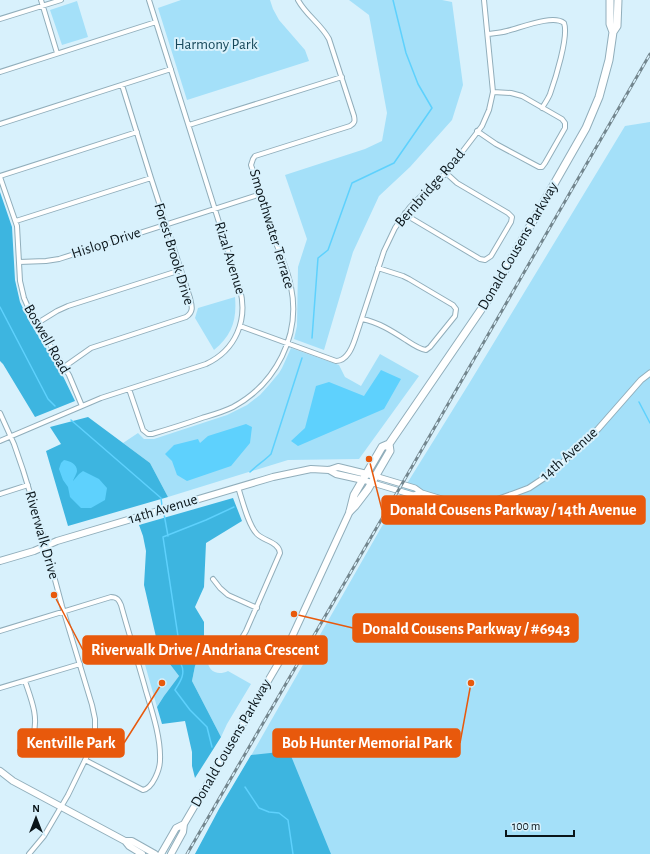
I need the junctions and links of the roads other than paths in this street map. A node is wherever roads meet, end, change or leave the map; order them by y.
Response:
1 (41, 0) edge
2 (61, 0) edge
3 (149, 0) edge
4 (298, 0) edge
5 (484, 0) edge
6 (610, 0) edge
7 (618, 0) edge
8 (42, 6) junction
9 (0, 19) edge
10 (156, 22) junction
11 (613, 32) junction
12 (488, 34) junction
13 (57, 54) junction
14 (171, 69) junction
15 (0, 72) edge
16 (342, 77) junction
17 (122, 84) junction
18 (493, 92) junction
19 (542, 108) junction
20 (0, 124) edge
21 (189, 125) junction
22 (477, 131) junction
23 (137, 132) junction
24 (446, 172) junction
25 (0, 176) edge
26 (151, 178) junction
27 (261, 194) junction
28 (215, 208) junction
29 (405, 213) junction
30 (16, 221) junction
31 (166, 224) junction
32 (19, 262) junction
33 (378, 268) junction
34 (181, 270) junction
35 (362, 320) junction
36 (36, 324) junction
37 (240, 326) junction
38 (287, 343) junction
39 (64, 367) junction
40 (650, 373) edge
41 (129, 389) junction
42 (82, 406) junction
43 (0, 413) edge
44 (10, 436) junction
45 (0, 441) edge
46 (389, 444) junction
47 (375, 476) junction
48 (365, 477) junction
49 (371, 483) junction
50 (28, 485) junction
51 (238, 487) junction
52 (422, 493) junction
53 (0, 494) edge
54 (350, 511) junction
55 (46, 546) junction
56 (0, 561) edge
57 (213, 579) dead end
58 (257, 608) junction
59 (64, 612) junction
60 (0, 632) edge
61 (221, 660) dead end
62 (80, 664) junction
63 (25, 681) junction
64 (0, 688) edge
65 (20, 751) dead end
66 (85, 760) junction
67 (0, 770) edge
68 (61, 807) junction
69 (184, 824) junction
70 (124, 841) junction
71 (34, 849) junction
72 (29, 854) edge
73 (38, 854) edge
74 (142, 854) edge
75 (155, 854) edge
76 (161, 854) edge
77 (171, 854) edge

1 - 8 street
2 - 8 street
3 - 10 street, Rizal Avenue
4 - 16 street, Smoothwater Terrace
5 - 12 street, Bernbridge Road
6 - 11 main road, Donald Cousens Parkway
7 - 11 main road, Donald Cousens Parkway
8 - 9 street
8 - 13 street
10 - 13 street
10 - 14 street, Rizal Avenue
11 - 46 main road, Donald Cousens Parkway
12 - 18 street, Bernbridge Road
12 - 19 street
13 - 15 street
14 - 17 street
14 - 21 street, Rizal Avenue
16 - 21 street
16 - 27 street, Smoothwater Terrace
17 - 20 street
17 - 23 street, Forest Brook Drive
18 - 19 street
18 - 22 street, Bernbridge Road
19 - 22 street
21 - 28 street, Rizal Avenue
22 - 24 street, Bernbridge Road
23 - 25 street
23 - 26 street, Forest Brook Drive
24 - 29 street, Bernbridge Road
24 - 29 street
25 - 30 street, Boswell Road
26 - 30 street
26 - 31 street, Forest Brook Drive
27 - 28 street, Hislop Drive
27 - 38 street, Smoothwater Terrace
28 - 31 street, Hislop Drive
28 - 37 street, Rizal Avenue
29 - 33 street, Bernbridge Road
30 - 32 street, Boswell Road
31 - 32 street, Hislop Drive
31 - 34 street, Forest Brook Drive
32 - 36 street, Boswell Road
33 - 35 street, Bernbridge Road
33 - 35 street
34 - 36 street
34 - 39 street, Forest Brook Drive
35 - 38 street, Bernbridge Road
36 - 39 street, Boswell Road
37 - 38 street, Bernbridge Road
37 - 41 street, Rizal Avenue
38 - 41 street, Smoothwater Terrace
39 - 42 street, Boswell Road
40 - 52 street, 14th Avenue
41 - 42 street, Rizal Avenue
42 - 44 street, Rizal Avenue
43 - 44 street, Riverwalk Drive
44 - 45 street, Rizal Avenue
44 - 50 street, Riverwalk Drive
46 - 47 main road, Donald Cousens Parkway
46 - 48 main road, Donald Cousens Parkway
47 - 48 main road, 14th Avenue
47 - 49 main road, Donald Cousens Parkway
47 - 52 street, 14th Avenue
48 - 49 street, 14th Avenue
48 - 51 main road, 14th Avenue
48 - 54 main road, Donald Cousens Parkway
49 - 52 street, 14th Avenue
49 - 54 main road, Donald Cousens Parkway
50 - 53 street
50 - 55 street, Riverwalk Drive
51 - 55 main road, 14th Avenue
51 - 58 street
54 - 69 main road, Donald Cousens Parkway
55 - 56 main road, 14th Avenue
55 - 59 street, Riverwalk Drive
57 - 58 street
58 - 61 street
59 - 60 street
59 - 62 street, Riverwalk Drive
59 - 66 street
62 - 63 street
62 - 66 street, Riverwalk Drive
63 - 64 street
63 - 65 street
66 - 68 street, Riverwalk Drive
67 - 68 main road
68 - 70 main road
68 - 71 street, Riverwalk Drive
69 - 76 main road, Donald Cousens Parkway
69 - 77 main road, Donald Cousens Parkway
70 - 74 main road
70 - 75 main road
71 - 72 street, Riverwalk Drive
71 - 73 street

